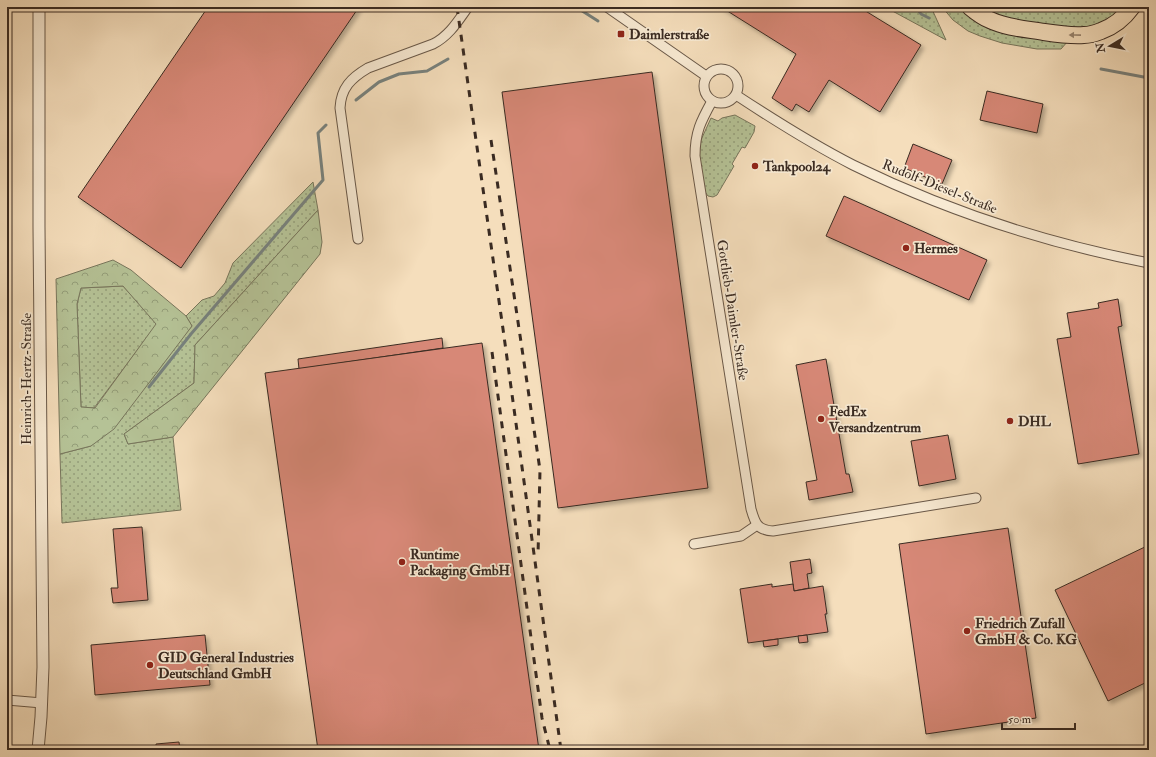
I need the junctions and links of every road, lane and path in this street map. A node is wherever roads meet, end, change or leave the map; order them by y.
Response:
1 (39, 7) edge
2 (468, 7) edge
3 (607, 7) edge
4 (970, 7) edge
5 (1132, 7) edge
6 (706, 76) junction
7 (736, 95) junction
8 (712, 101) junction
9 (358, 239) dead end
10 (1149, 263) edge
11 (976, 498) dead end
12 (757, 525) junction
13 (694, 544) dead end
14 (7, 700) edge
15 (42, 703) junction
16 (38, 750) edge

1 - 15 street, Heinrich-Hertz-Straße
2 - 9 street
3 - 6 street
5 -> 4 highway
6 - 7 street
6 - 8 street
7 - 8 street
7 - 10 street, Rudolf-Diesel-Straße
8 - 12 street, Gottlieb-Daimler-Straße
11 - 12 street
12 - 13 street
14 - 15 street
15 - 16 street, Heinrich-Hertz-Straße

